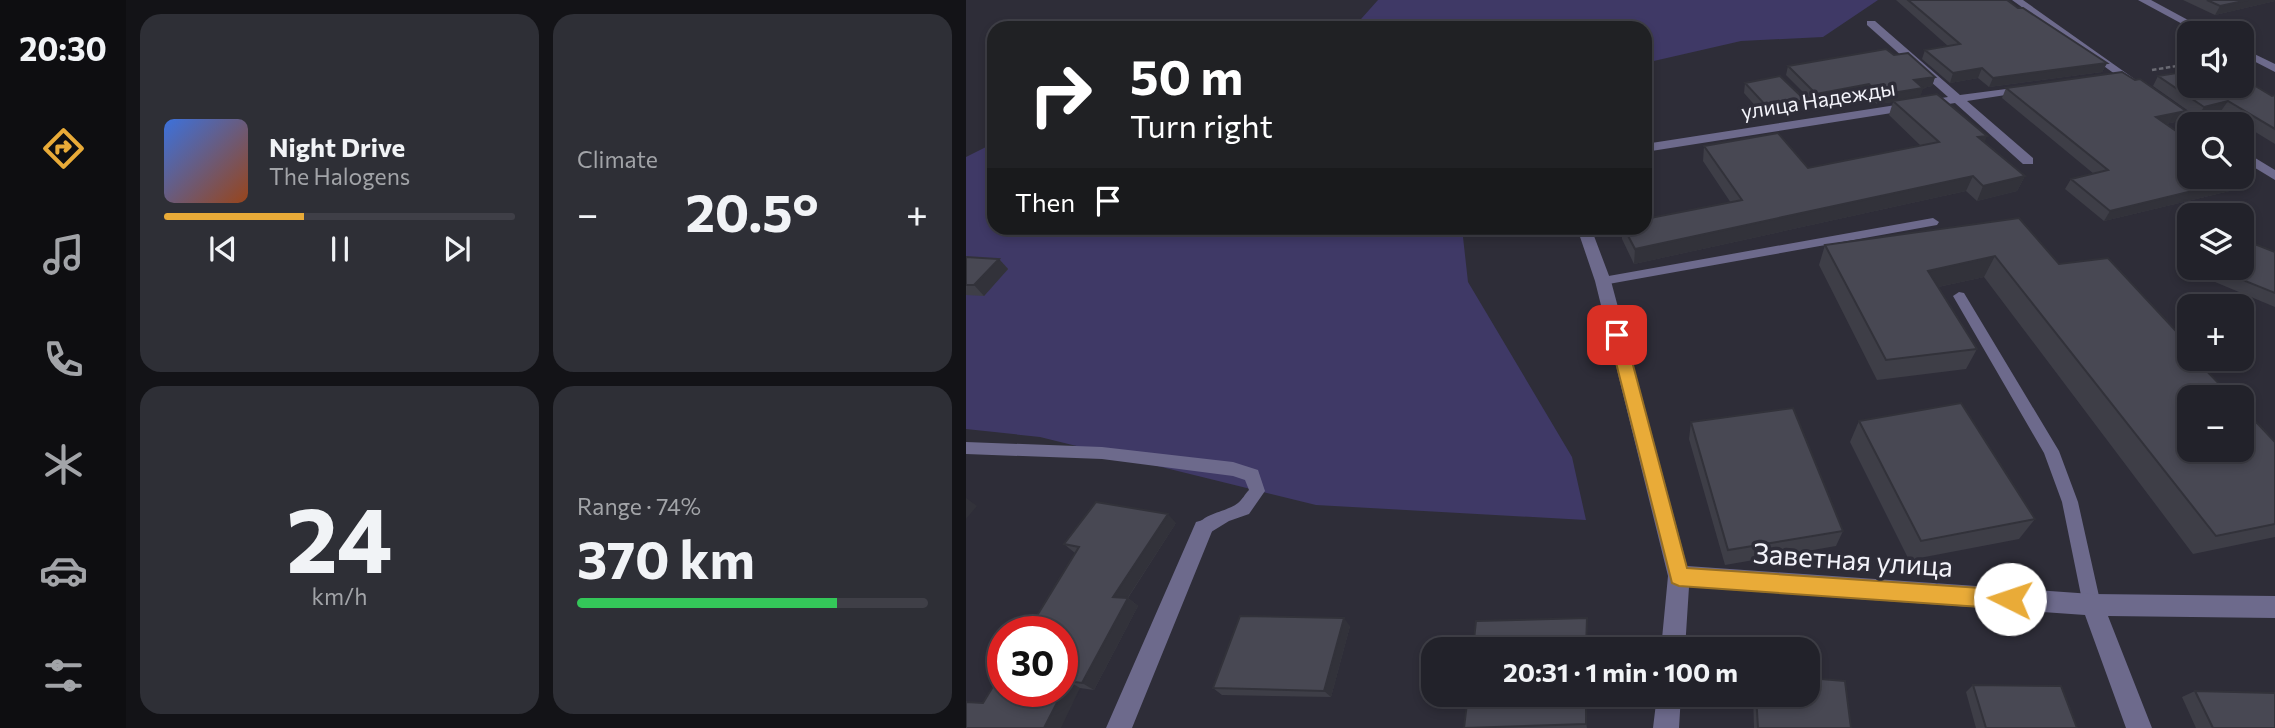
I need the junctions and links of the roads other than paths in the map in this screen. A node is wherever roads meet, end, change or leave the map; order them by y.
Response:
1 (2017, 0) edge
2 (2143, 0) edge
3 (2184, 21) edge
4 (1871, 23) dead end
5 (2254, 58) edge
6 (2275, 69) edge
7 (2122, 75) junction
8 (2109, 77) edge
9 (2039, 86) edge
10 (2144, 89) edge
11 (2155, 96) edge
12 (1956, 98) junction
13 (2179, 112) edge
14 (1652, 147) edge
15 (2028, 161) dead end
16 (2254, 162) edge
17 (2275, 176) edge
18 (1933, 222) dead end
19 (1586, 235) edge
20 (1603, 282) junction
21 (1959, 296) edge
22 (966, 448) edge
23 (1203, 529) joint
24 (1679, 576) junction
25 (2092, 605) junction
26 (2275, 607) edge
27 (1674, 637) edge
28 (1668, 707) edge
29 (1119, 728) edge
30 (1666, 728) edge
31 (2139, 728) edge

1 - 7 street
2 - 3 street
4 - 12 street
5 - 6 street
7 - 8 street
7 - 10 street
9 - 12 street, улица Надежды
11 - 13 street
12 - 14 street, улица Надежды
12 - 15 street
16 - 17 street
18 - 20 lane
19 - 20 street
20 - 24 street
21 - 25 lane
22 - 23 lane
23 - 29 street
24 - 25 street, Заветная улица
24 - 27 street
25 - 26 street, Заветная улица
25 - 31 street
28 - 30 street

